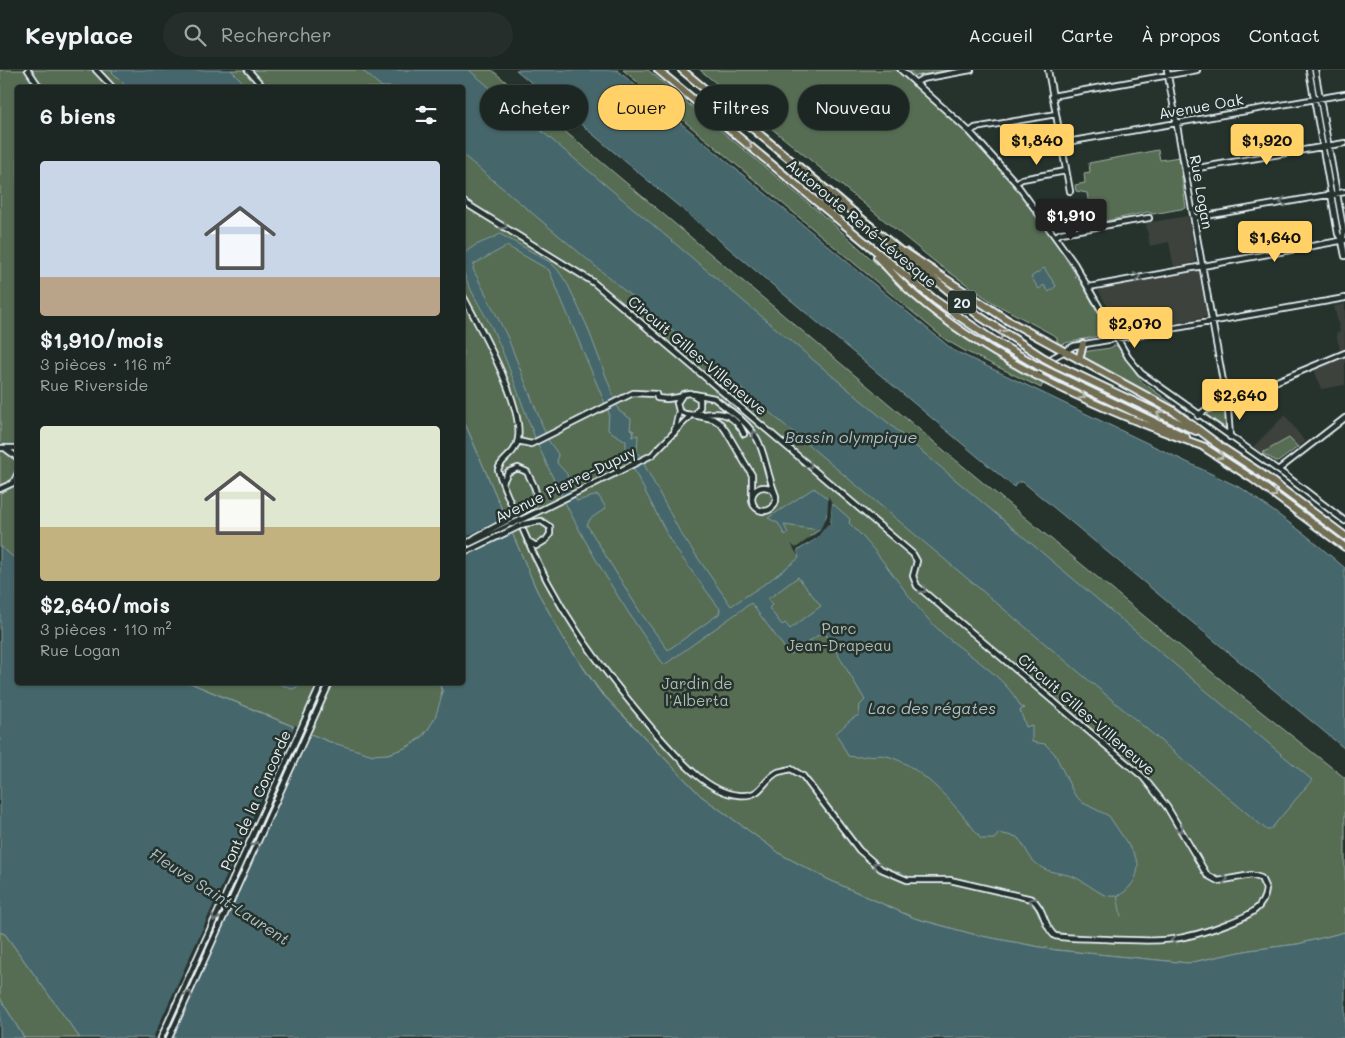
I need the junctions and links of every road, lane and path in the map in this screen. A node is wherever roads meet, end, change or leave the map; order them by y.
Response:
1 (28, 70) edge
2 (96, 70) edge
3 (248, 70) edge
4 (658, 70) edge
5 (682, 70) edge
6 (900, 70) edge
7 (971, 70) edge
8 (1048, 70) edge
9 (1197, 70) edge
10 (1309, 70) edge
11 (1315, 70) edge
12 (1168, 72) edge
13 (915, 83) junction
14 (38, 85) edge
15 (110, 85) edge
16 (261, 85) edge
17 (1345, 94) edge
18 (1052, 96) junction
19 (1317, 99) junction
20 (1056, 114) junction
21 (1176, 123) junction
22 (970, 132) junction
23 (1061, 143) junction
24 (1345, 143) edge
25 (1326, 146) junction
26 (1186, 170) junction
27 (1066, 171) junction
28 (1016, 183) junction
29 (1070, 191) dead end
30 (1345, 192) edge
31 (1334, 194) junction
32 (465, 203) edge
33 (1149, 218) dead end
34 (1194, 218) junction
35 (853, 232) junction
36 (1056, 236) junction
37 (885, 240) junction
38 (1344, 241) edge
39 (1345, 256) edge
40 (1202, 266) junction
41 (1089, 286) junction
42 (1345, 298) edge
43 (465, 300) edge
44 (1212, 322) junction
45 (1118, 338) junction
46 (1083, 344) junction
47 (1063, 351) junction
48 (1345, 354) edge
49 (1079, 360) junction
50 (1038, 376) junction
51 (694, 394) junction
52 (680, 397) junction
53 (667, 399) junction
54 (1226, 402) junction
55 (678, 408) junction
56 (731, 411) junction
57 (693, 415) junction
58 (1198, 416) junction
59 (1345, 418) edge
60 (740, 427) junction
61 (673, 434) junction
62 (744, 434) dead end
63 (1230, 437) junction
64 (518, 441) junction
65 (1219, 445) junction
66 (1205, 447) junction
67 (2, 448) edge
68 (15, 448) edge
69 (15, 455) edge
70 (1278, 470) junction
71 (15, 481) edge
72 (503, 483) junction
73 (0, 489) edge
74 (776, 496) junction
75 (752, 499) junction
76 (1345, 521) edge
77 (1345, 536) edge
78 (527, 540) junction
79 (465, 545) edge
80 (465, 546) edge
81 (1345, 547) edge
82 (465, 553) edge
83 (321, 685) edge
84 (329, 685) edge
85 (161, 1038) edge
86 (169, 1038) edge

1 - 14 street
2 - 15 street
3 - 16 street
4 -> 35 highway, Autoroute René-Lévesque / 20
5 - 37 highway, Autoroute René-Lévesque / 20
6 - 13 street
7 - 13 street
8 - 18 street
9 - 12 street
10 - 19 street
11 - 19 street
12 - 18 street
12 - 21 street, Rue Logan
13 - 22 street
17 - 19 street, Avenue Oak
18 - 20 street
19 - 21 street, Avenue Oak
19 - 25 street
20 - 22 street
20 - 23 street
21 - 23 street, Avenue Oak
21 - 26 street, Rue Logan
22 - 28 street
23 - 27 street
24 - 25 street
25 - 26 street
25 - 31 street
26 - 34 street, Rue Logan
27 - 28 street
27 - 29 street
28 - 36 street
30 - 31 street
31 -> 34 street
31 - 38 street
32 -> 78 street, Circuit Gilles-Villeneuve
33 - 36 street
34 - 40 street, Rue Logan
35 - 50 highway
35 - 66 highway, Autoroute René-Lévesque / 20, bridge
36 - 41 street
37 - 47 highway
65 -> 37 highway, Autoroute René-Lévesque / 20, bridge
38 - 39 street
38 - 40 street
41 -> 40 street
40 - 44 street, Rue Logan
41 - 45 street
42 - 44 street
43 - 64 street
44 - 45 street
44 - 54 street, Rue Logan
45 - 46 street
45 - 58 street
46 - 47 street
46 - 49 highway
47 - 49 highway
47 - 50 street
48 - 54 street
49 - 65 highway
50 -> 66 highway
51 - 52 street
51 - 56 street
51 - 57 street
52 - 53 street
52 - 55 street
53 - 55 street
53 - 64 street
54 - 58 street
54 - 63 street, Rue Logan
55 - 57 street
55 - 61 street, Avenue Pierre-Dupuy
56 - 60 street
74 -> 56 street
57 - 60 street
57 - 61 street, Avenue Pierre-Dupuy
57 - 75 street
58 - 63 street
59 - 70 street
60 - 62 street
61 - 80 street, Avenue Pierre-Dupuy, bridge
63 - 70 street
64 - 72 street, Circuit Gilles-Villeneuve
65 - 77 highway, Autoroute René-Lévesque / 20
66 -> 81 highway, Autoroute René-Lévesque / 20
67 - 68 street
67 - 69 street
70 - 76 street
71 - 73 street
72 - 78 street, Circuit Gilles-Villeneuve
72 - 79 street, bridge
74 - 75 street
74 - 75 street
78 - 82 street, bridge
83 -> 85 street, Pont de la Concorde
86 -> 84 street, Pont de la Concorde

